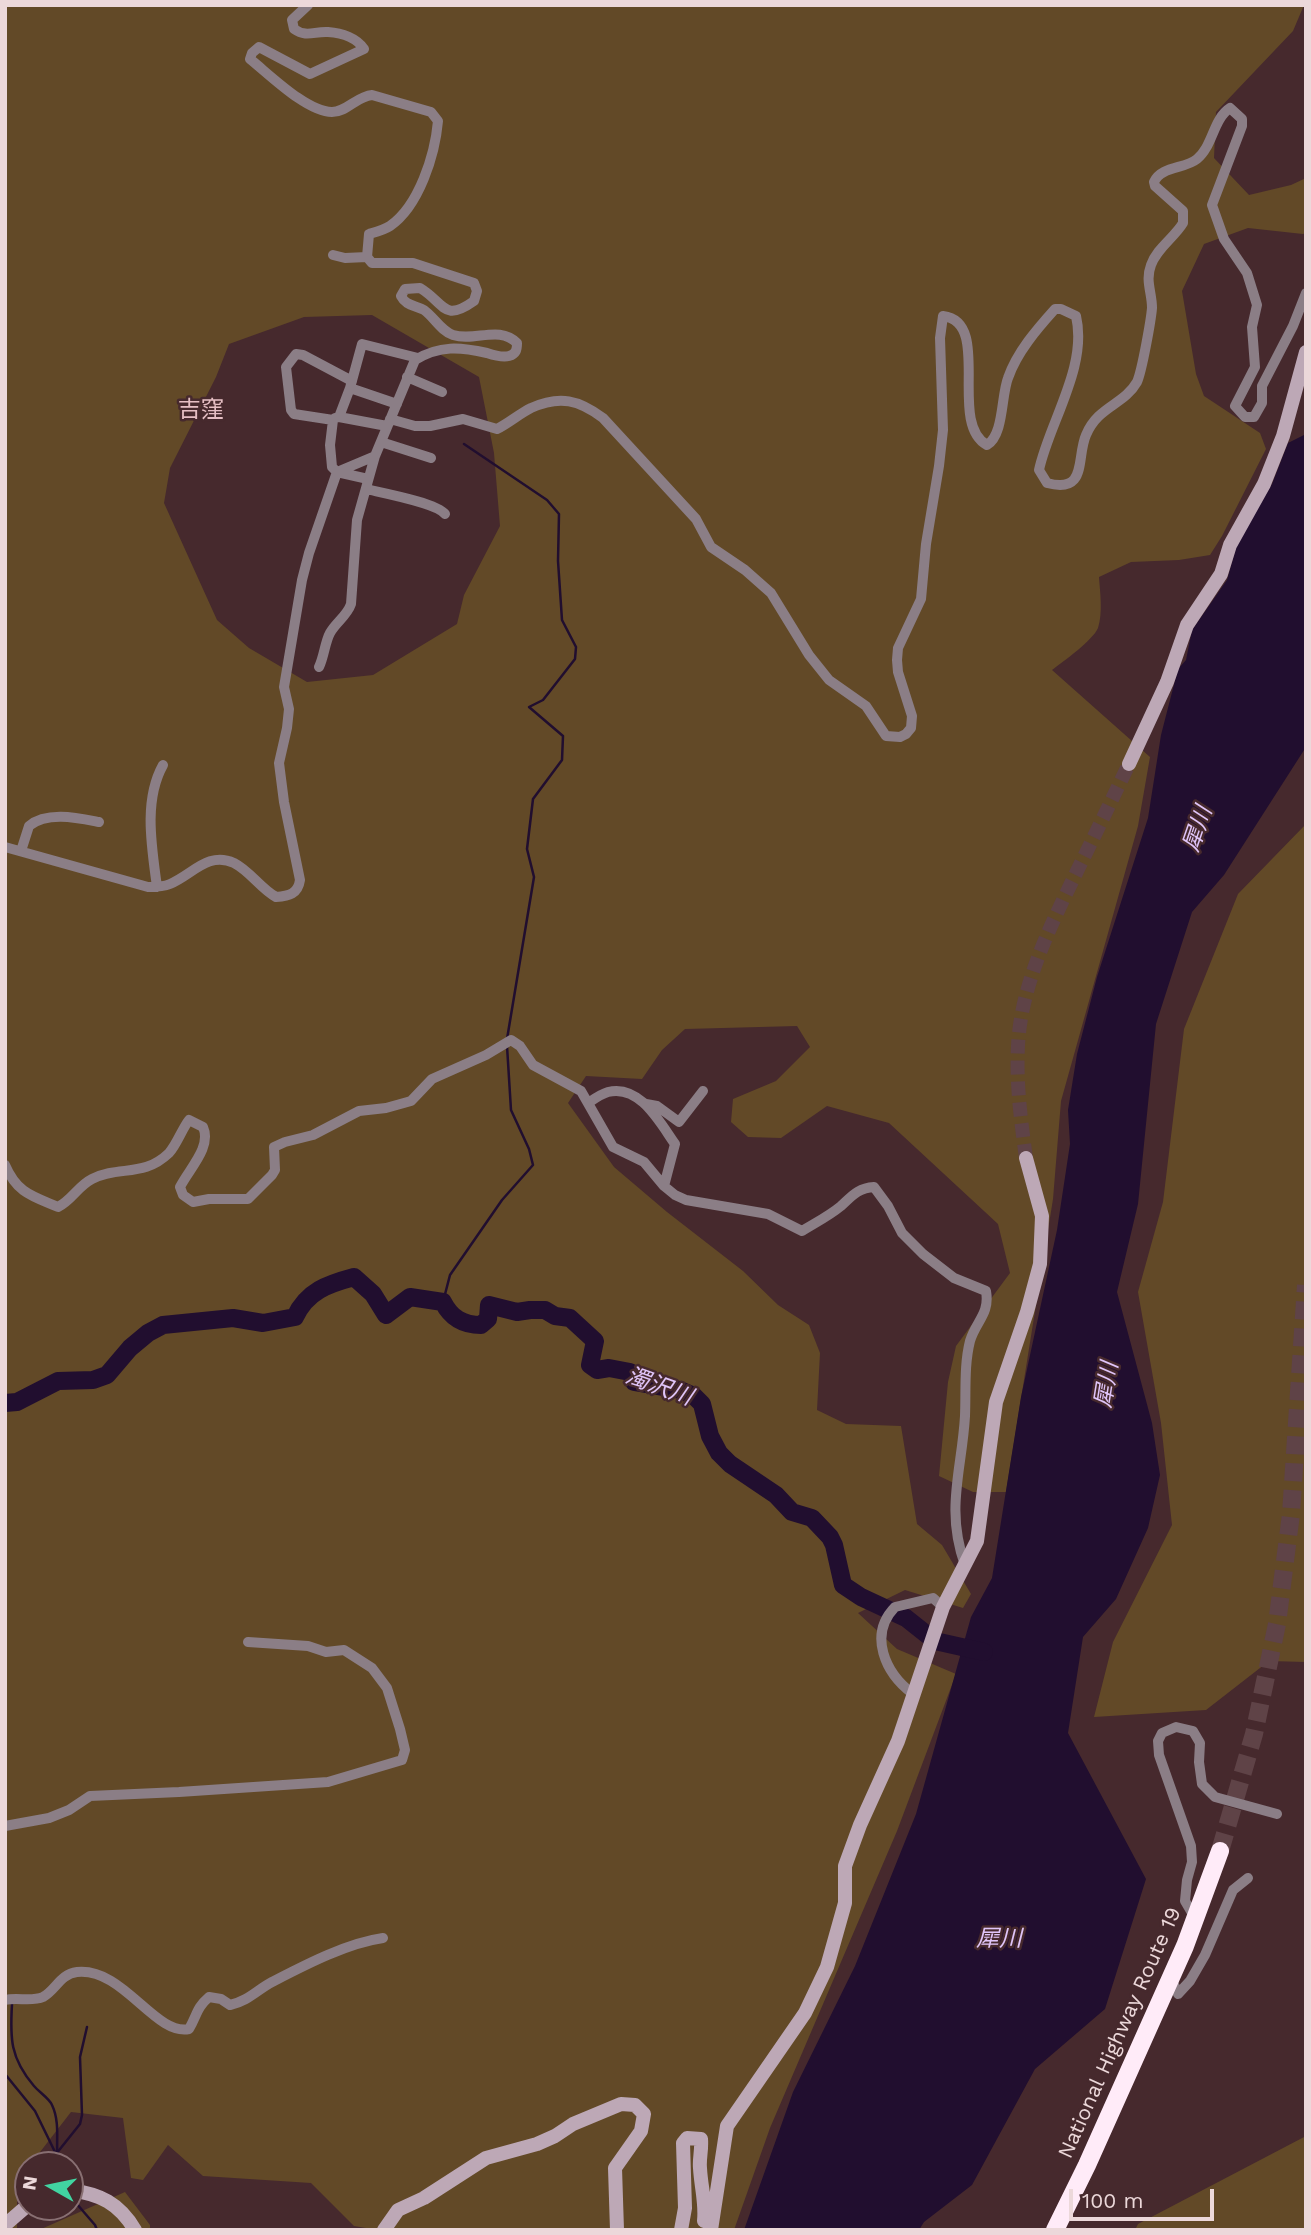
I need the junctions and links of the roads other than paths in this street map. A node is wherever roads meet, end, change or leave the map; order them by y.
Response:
1 (308, 5) edge
2 (333, 255) dead end
3 (367, 257) junction
4 (1306, 293) edge
5 (1306, 352) edge
6 (418, 358) junction
7 (407, 377) junction
8 (351, 385) junction
9 (442, 392) dead end
10 (397, 404) junction
11 (336, 419) junction
12 (389, 423) junction
13 (382, 442) junction
14 (375, 456) junction
15 (431, 458) dead end
16 (337, 472) junction
17 (367, 484) junction
18 (445, 514) dead end
19 (319, 667) dead end
20 (1129, 764) tunnel mouth
21 (163, 765) dead end
22 (99, 822) dead end
23 (5, 847) edge
24 (21, 851) junction
25 (157, 887) junction
26 (703, 1091) dead end
27 (588, 1103) junction
28 (646, 1104) junction
29 (1026, 1158) tunnel mouth
30 (5, 1165) edge
31 (664, 1186) junction
32 (965, 1564) junction
33 (943, 1607) junction
34 (248, 1642) dead end
35 (913, 1694) junction
36 (1277, 1814) dead end
37 (5, 1826) edge
38 (1220, 1851) tunnel mouth
39 (1248, 1878) dead end
40 (1195, 1919) junction
41 (383, 1938) dead end
42 (1170, 1978) junction
43 (5, 2000) edge
44 (84, 2192) edge
45 (135, 2230) edge
46 (384, 2230) edge
47 (617, 2230) edge
48 (681, 2230) edge
49 (703, 2230) edge
50 (711, 2230) edge
51 (1055, 2230) edge

1 - 3 street
2 - 3 street
3 - 6 street
4 - 12 street
5 - 20 street
6 - 7 street
6 - 8 street
7 - 9 street
7 - 10 street
8 - 10 street
8 - 11 street
8 - 11 street
10 - 12 street
11 - 12 street
11 - 16 street
12 - 13 street
13 - 14 street
13 - 15 street
14 - 16 street
14 - 17 street
16 - 17 street
16 - 25 street
17 - 18 street
17 - 19 street
21 - 25 street
22 - 24 street
23 - 24 street
24 - 25 street
26 - 28 street
27 - 28 street
27 - 30 street
27 - 31 street
28 - 31 street
29 - 32 street
31 - 32 street
32 - 33 street
33 - 35 street
33 - 35 street
34 - 37 street
35 - 50 street
36 - 40 street
38 - 40 highway, National Highway Route 19
39 - 42 street
40 - 42 highway, National Highway Route 19
41 - 43 street
42 - 51 highway, National Highway Route 19
44 - 45 street
46 - 47 street
48 - 49 street

